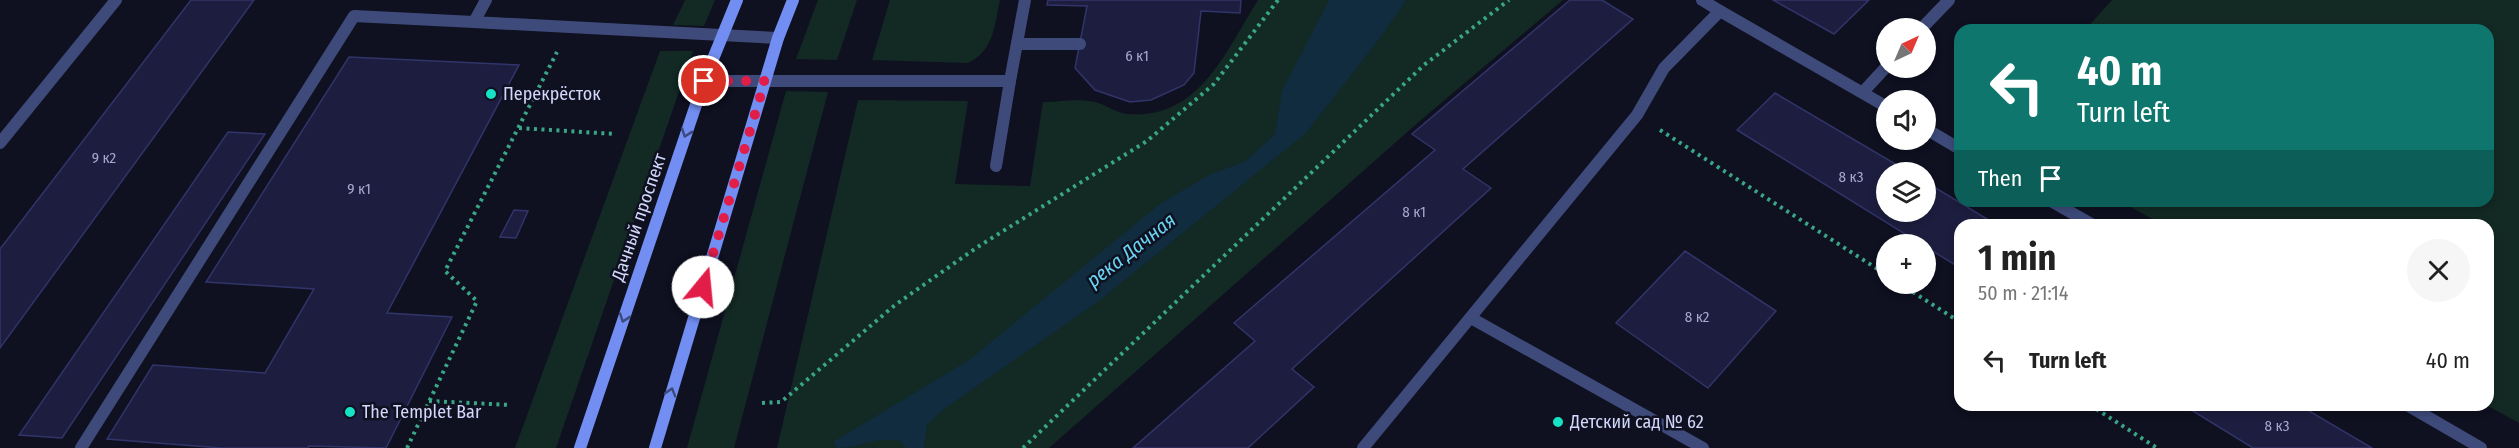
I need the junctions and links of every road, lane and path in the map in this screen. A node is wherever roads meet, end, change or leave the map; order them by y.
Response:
1 (116, 0) edge
2 (486, 0) edge
3 (737, 0) edge
4 (793, 0) edge
5 (1025, 0) edge
6 (1278, 0) edge
7 (1509, 0) edge
8 (1702, 0) edge
9 (1949, 0) edge
10 (1720, 11) junction
11 (1932, 18) edge
12 (474, 22) junction
13 (722, 35) junction
14 (778, 38) junction
15 (1017, 44) junction
16 (1080, 44) dead end
17 (549, 48) dead end
18 (1876, 78) edge
19 (704, 81) junction
20 (765, 81) junction
21 (1010, 81) junction
22 (1863, 93) junction
23 (1876, 100) edge
24 (1637, 116) junction
25 (519, 128) junction
26 (615, 134) dead end
27 (1936, 135) edge
28 (0, 143) edge
29 (1954, 145) edge
30 (996, 166) dead end
31 (2062, 207) edge
32 (2082, 219) edge
33 (1876, 268) edge
34 (1916, 294) edge
35 (1471, 318) junction
36 (1954, 318) edge
37 (429, 401) junction
38 (762, 403) dead end
39 (510, 405) dead end
40 (2099, 411) edge
41 (2417, 411) edge
42 (81, 448) edge
43 (407, 448) edge
44 (580, 448) edge
45 (655, 448) edge
46 (1023, 448) edge
47 (1363, 448) edge
48 (1703, 448) edge
49 (2157, 448) edge
50 (2481, 448) edge

1 - 28 lane
2 - 12 lane
3 - 13 main road, Дачный проспект
4 - 14 main road
5 - 15 lane
6 - 38 path
7 - 46 path
8 - 10 lane
9 - 11 lane
10 - 22 lane
10 - 24 lane
12 - 13 lane
12 - 42 lane
13 - 14 lane
13 - 19 main road, Дачный проспект
14 - 20 main road
15 - 16 lane
15 - 21 lane
17 - 25 path
18 - 22 lane
19 - 20 lane
19 -> 44 main road, Дачный проспект
20 - 21 lane
45 -> 20 main road
21 - 30 lane
22 - 23 lane
24 - 33 path
24 - 35 lane
25 - 26 path
25 - 37 path
27 - 29 lane
31 - 32 lane
34 - 36 path
35 - 47 lane
35 - 48 lane
37 - 39 path
37 - 43 path
40 - 49 path
41 - 50 lane

